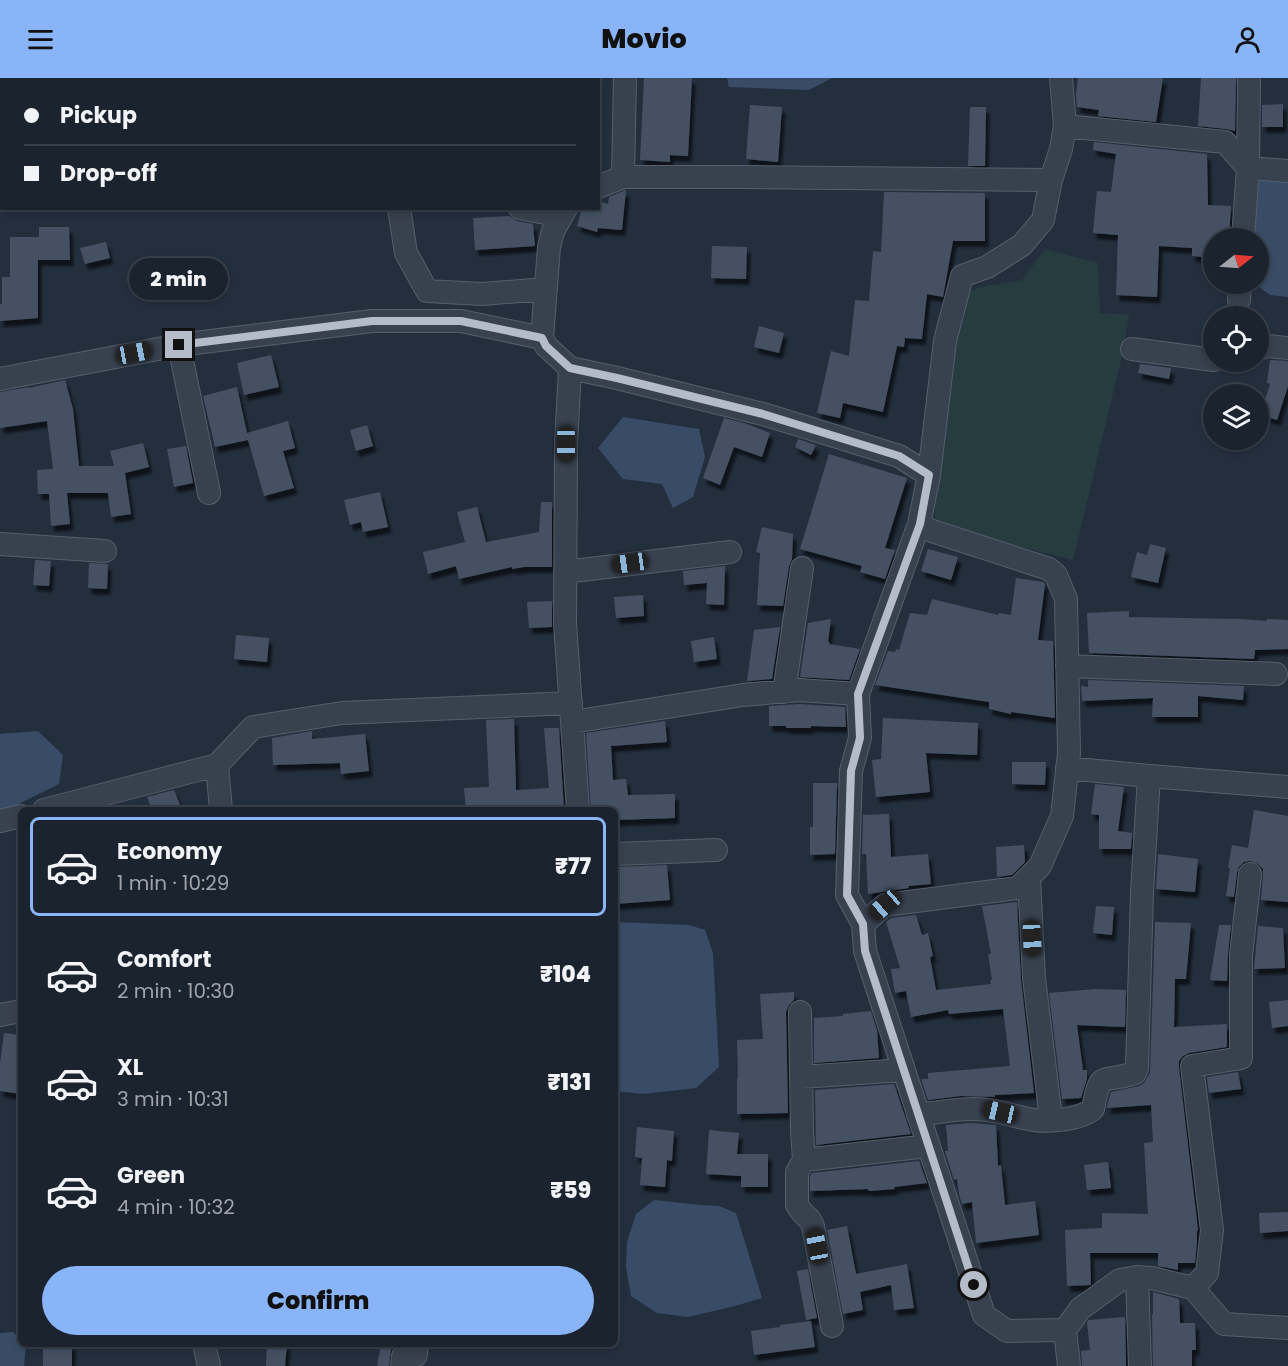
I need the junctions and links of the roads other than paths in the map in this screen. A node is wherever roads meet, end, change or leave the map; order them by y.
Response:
1 (625, 78) edge
2 (1061, 78) edge
3 (1249, 78) edge
4 (1065, 126) junction
5 (1248, 168) junction
6 (1288, 171) edge
7 (623, 177) junction
8 (1051, 180) junction
9 (600, 186) edge
10 (399, 210) edge
11 (542, 210) edge
12 (563, 212) edge
13 (1245, 228) edge
14 (546, 289) junction
15 (542, 338) junction
16 (179, 345) junction
17 (1269, 346) edge
18 (1288, 348) edge
19 (1132, 349) dead end
20 (1203, 359) edge
21 (570, 368) junction
22 (0, 378) edge
23 (929, 475) junction
24 (209, 493) dead end
25 (920, 524) junction
26 (0, 544) edge
27 (105, 551) dead end
28 (730, 552) dead end
29 (802, 568) dead end
30 (565, 572) junction
31 (1067, 666) junction
32 (1276, 674) dead end
33 (784, 692) junction
34 (858, 694) junction
35 (571, 712) junction
36 (217, 765) junction
37 (1067, 768) junction
38 (1149, 776) junction
39 (1288, 787) edge
40 (56, 807) edge
41 (221, 807) edge
42 (578, 807) edge
43 (18, 817) edge
44 (0, 821) edge
45 (716, 850) dead end
46 (618, 854) edge
47 (1250, 874) dead end
48 (1029, 878) junction
49 (863, 924) junction
50 (18, 1012) edge
51 (800, 1012) dead end
52 (0, 1015) edge
53 (903, 1070) junction
54 (801, 1077) junction
55 (918, 1115) junction
56 (1051, 1119) junction
57 (928, 1146) junction
58 (804, 1160) junction
59 (1137, 1277) junction
60 (1192, 1288) junction
61 (832, 1326) dead end
62 (1288, 1328) edge
63 (1065, 1330) junction
64 (204, 1347) edge
65 (417, 1347) edge
66 (209, 1366) edge
67 (402, 1366) edge
68 (1069, 1366) edge
69 (1140, 1366) edge

1 - 7 street
2 - 4 street
3 - 5 street
4 - 5 street
4 - 8 street
5 - 6 street
5 - 13 street
7 - 8 street
7 - 9 street
8 - 23 street
10 - 14 street
11 - 12 street
12 - 14 street
14 - 15 street
15 - 16 street
15 - 21 street
16 - 22 street
16 - 24 street
17 - 18 street
19 - 20 street
21 - 23 street
21 - 30 street
23 - 25 street
25 - 31 street
25 - 34 street
26 - 27 street
28 - 30 street
29 - 33 street
30 - 35 street
31 - 32 street
31 - 37 street
33 - 34 street
33 - 35 street
34 - 49 street
35 - 36 street
35 - 42 street
36 - 40 street
36 - 41 street
37 - 38 street
37 - 48 street
38 - 39 street
38 - 56 street
43 - 44 street
45 - 46 street
47 - 60 street
48 - 49 street
48 - 56 street
49 - 53 street
50 - 52 street
51 - 54 street
53 - 54 street
53 - 55 street
54 - 58 street
55 - 56 street
55 - 57 street
57 - 58 street
57 - 63 street
58 - 61 street
59 - 60 street
59 - 63 street
59 - 69 street
60 - 62 street
63 - 68 street
64 - 66 street
65 - 67 street

